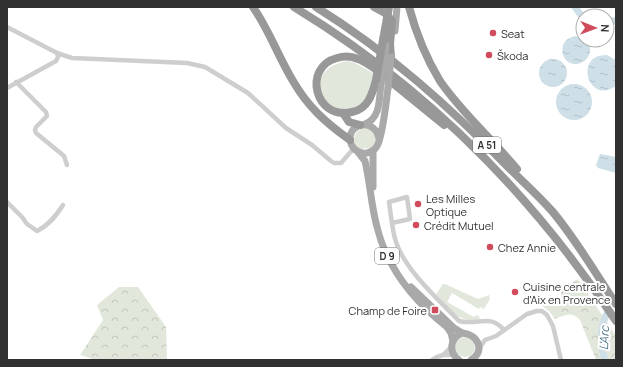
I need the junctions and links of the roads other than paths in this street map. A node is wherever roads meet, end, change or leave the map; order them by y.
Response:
1 (253, 7) edge
2 (294, 7) edge
3 (316, 7) edge
4 (374, 7) edge
5 (397, 7) edge
6 (409, 7) edge
7 (389, 12) edge
8 (7, 27) edge
9 (388, 43) junction
10 (57, 53) junction
11 (391, 57) joint
12 (16, 82) junction
13 (378, 82) junction
14 (7, 88) edge
15 (343, 113) junction
16 (363, 125) junction
17 (379, 139) junction
18 (354, 147) junction
19 (373, 151) junction
20 (67, 165) dead end
21 (7, 202) edge
22 (527, 203) junction
23 (63, 205) dead end
24 (552, 211) junction
25 (392, 223) junction
26 (616, 304) edge
27 (616, 321) edge
28 (504, 330) junction
29 (462, 333) junction
30 (475, 338) junction
31 (485, 340) junction
32 (453, 342) junction
33 (478, 354) edge
34 (443, 355) junction
35 (456, 358) edge
36 (432, 360) edge
37 (471, 360) edge
38 (561, 360) edge

1 - 18 highway
2 - 22 highway, A 51
3 - 24 highway, A 51
4 - 7 highway
5 - 9 main road
6 - 24 highway
7 - 9 highway
8 - 10 street
9 - 11 highway
9 - 13 highway, bridge
10 - 12 street
10 - 18 street
11 - 17 main road, bridge
12 - 14 street
12 - 20 street
13 - 15 highway
13 - 16 main road
15 - 16 highway
15 - 22 highway
16 - 17 main road
16 - 18 main road
17 - 19 main road
18 - 19 main road
18 - 32 main road, D 9
19 - 29 main road, D 9
21 - 23 street
22 - 27 highway, A 51
24 - 26 highway, A 51
25 - 25 street
25 - 28 street
28 - 31 street
28 - 38 street
29 - 30 main road
29 - 32 main road
30 - 31 street
30 - 33 main road
31 - 33 street
32 - 34 street
32 - 35 main road
33 - 37 main road
34 - 35 street
34 - 36 street

